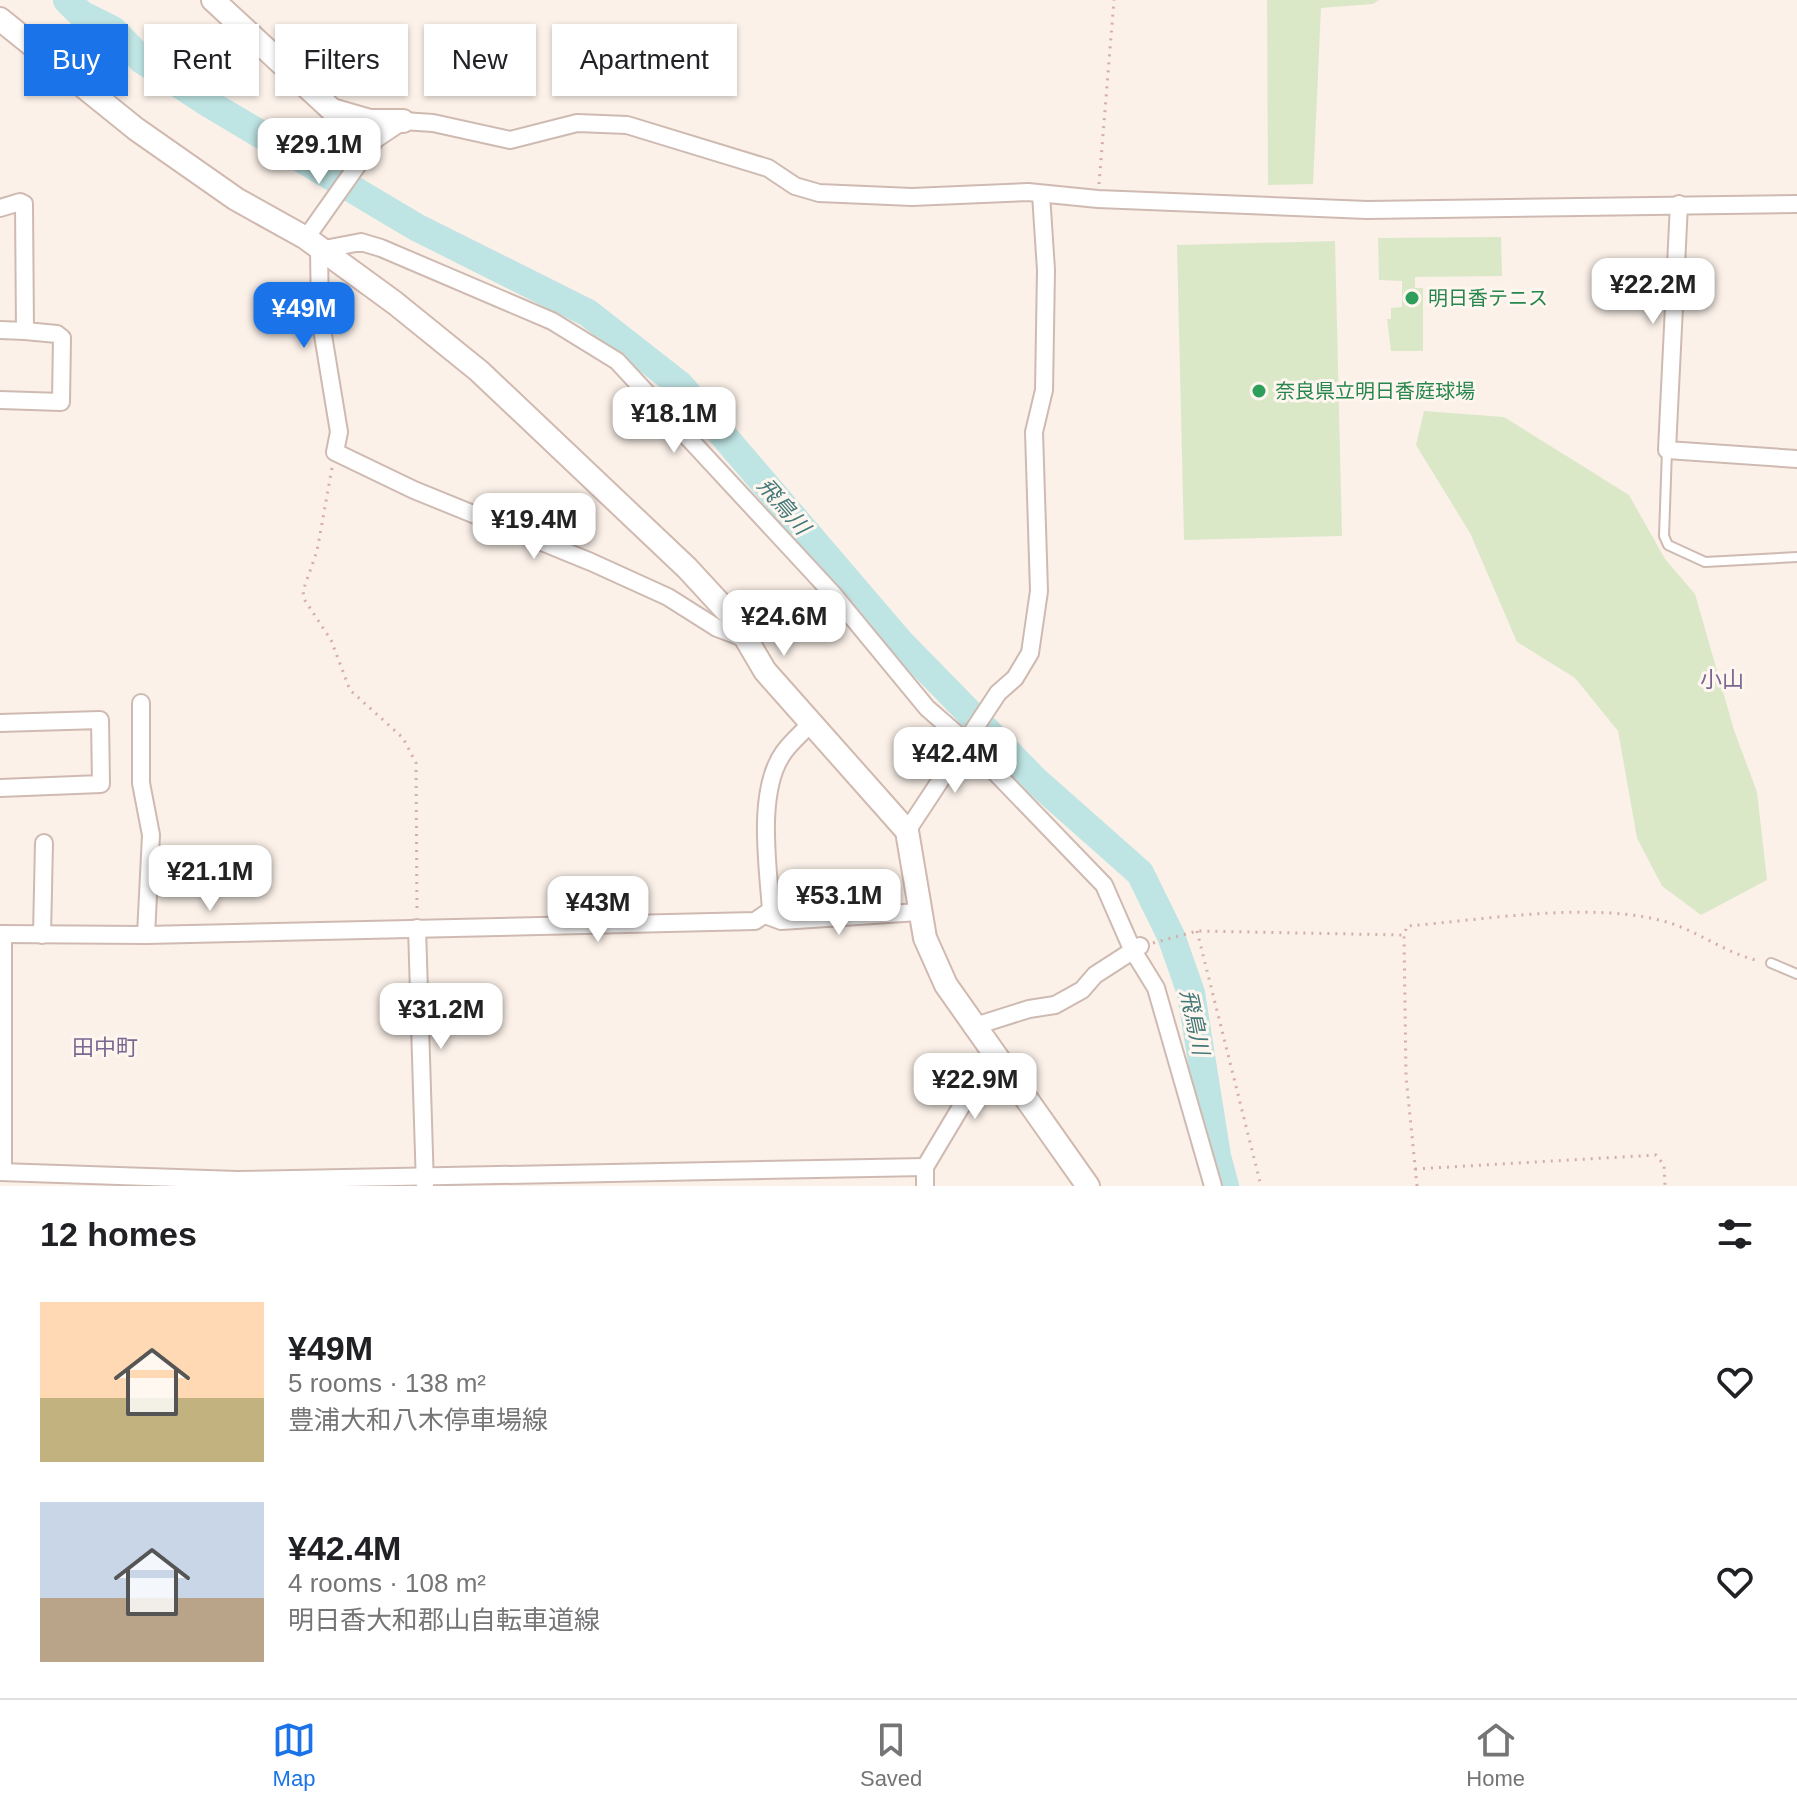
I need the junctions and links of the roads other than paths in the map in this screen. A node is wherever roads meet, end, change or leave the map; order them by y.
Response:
1 (213, 0) edge
2 (0, 19) edge
3 (332, 110) junction
4 (403, 121) junction
5 (360, 162) junction
6 (1041, 194) junction
7 (1679, 204) junction
8 (1797, 204) edge
9 (0, 208) edge
10 (313, 239) junction
11 (0, 330) edge
12 (25, 331) junction
13 (0, 400) edge
14 (1667, 450) junction
15 (1797, 459) edge
16 (1797, 557) edge
17 (746, 639) junction
18 (141, 703) dead end
19 (0, 723) edge
20 (809, 725) junction
21 (968, 739) junction
22 (0, 788) edge
23 (907, 831) junction
24 (44, 843) dead end
25 (919, 912) junction
26 (765, 915) junction
27 (417, 928) junction
28 (2, 934) edge
29 (42, 935) junction
30 (146, 935) junction
31 (1136, 948) junction
32 (1771, 963) road end
33 (1797, 974) edge
34 (972, 1027) junction
35 (992, 1055) junction
36 (925, 1167) junction
37 (1, 1176) edge
38 (425, 1181) edge
39 (925, 1186) edge
40 (1088, 1186) edge
41 (1213, 1186) edge

1 - 3 main road
2 - 10 main road
3 - 4 main road
3 - 5 main road
4 - 5 street
4 - 6 street
5 - 10 street
6 - 7 street
6 - 21 street
7 - 8 street
7 - 14 street
9 - 12 street
10 - 17 main road
10 - 17 street
10 - 21 street
11 - 12 street
12 - 13 street
14 - 15 street
14 - 16 lane
17 - 20 main road
18 - 30 street
19 - 22 street
20 - 23 main road
20 - 26 street
21 - 23 street
21 - 31 street
23 - 25 main road
24 - 29 street
25 - 26 street
25 - 34 main road
26 - 27 street
27 - 30 street
27 - 38 street
28 - 29 street
28 - 37 street
29 - 30 street
31 - 34 street
31 - 41 street
32 - 33 lane
34 - 35 main road
35 - 36 street
35 - 40 main road
36 - 38 street
36 - 39 street
37 - 38 street

